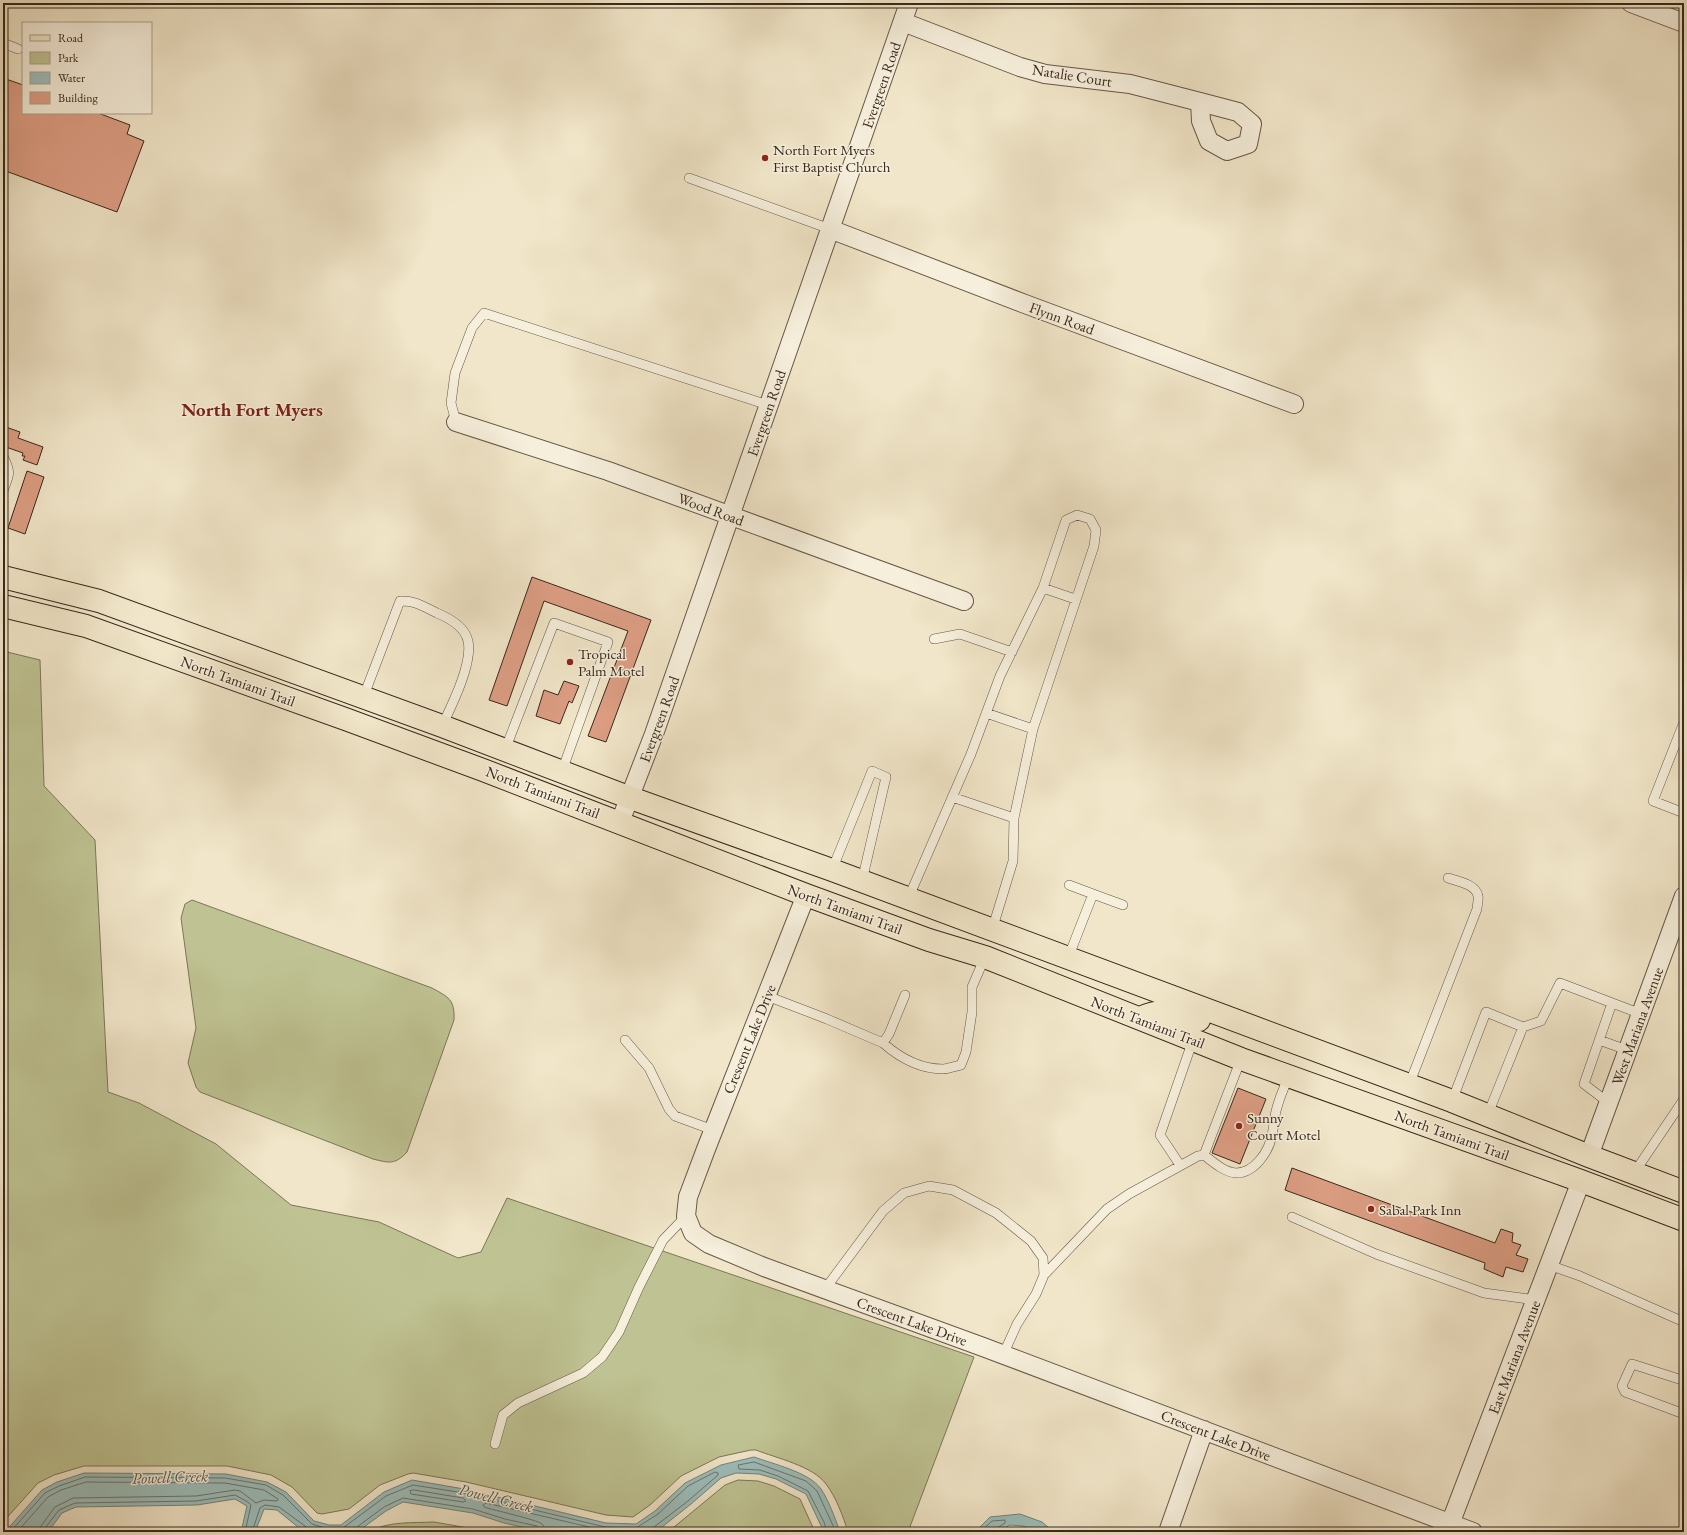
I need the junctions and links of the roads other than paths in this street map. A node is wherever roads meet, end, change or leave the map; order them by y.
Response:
1 (909, 3) edge
2 (1631, 3) edge
3 (902, 22) junction
4 (1684, 23) edge
5 (3, 43) edge
6 (18, 49) dead end
7 (1200, 102) dead end
8 (689, 178) dead end
9 (830, 229) junction
10 (1294, 404) dead end
11 (768, 405) junction
12 (456, 422) joint
13 (3, 456) edge
14 (3, 491) edge
15 (730, 515) junction
16 (3, 577) edge
17 (1043, 588) junction
18 (1075, 599) junction
19 (964, 601) dead end
20 (3, 606) edge
21 (86, 626) junction
22 (166, 626) junction
23 (934, 639) dead end
24 (1012, 652) junction
25 (245, 654) junction
26 (169, 656) junction
27 (363, 698) junction
28 (986, 713) junction
29 (1684, 722) edge
30 (442, 726) junction
31 (1033, 729) junction
32 (504, 750) junction
33 (562, 771) junction
34 (628, 797) junction
35 (952, 797) junction
36 (1684, 813) edge
37 (1014, 818) junction
38 (620, 822) junction
39 (832, 870) junction
40 (1448, 878) dead end
41 (862, 881) junction
42 (1069, 885) dead end
43 (1093, 894) junction
44 (806, 895) junction
45 (1684, 896) edge
46 (908, 899) junction
47 (1123, 905) dead end
48 (1681, 915) edge
49 (992, 930) junction
50 (984, 957) junction
51 (1068, 958) junction
52 (1139, 984) junction
53 (1056, 986) junction
54 (905, 995) dead end
55 (767, 996) junction
56 (1612, 1003) junction
57 (1641, 1014) junction
58 (1227, 1017) junction
59 (1140, 1018) junction
60 (1523, 1027) junction
61 (1194, 1039) junction
62 (624, 1040) dead end
63 (1599, 1040) junction
64 (883, 1043) junction
65 (1627, 1050) junction
66 (1242, 1059) junction
67 (1289, 1076) junction
68 (1409, 1085) junction
69 (1684, 1099) edge
70 (1452, 1101) junction
71 (1609, 1104) junction
72 (1488, 1114) junction
73 (713, 1130) junction
74 (1504, 1154) junction
75 (1204, 1155) junction
76 (1589, 1156) junction
77 (1180, 1165) junction
78 (1634, 1173) junction
79 (1581, 1181) junction
80 (1684, 1192) edge
81 (686, 1216) junction
82 (1292, 1217) dead end
83 (1684, 1220) edge
84 (1549, 1265) junction
85 (1044, 1275) junction
86 (825, 1289) junction
87 (1536, 1300) junction
88 (1684, 1322) edge
89 (1003, 1355) junction
90 (1684, 1374) edge
91 (1684, 1414) edge
92 (1204, 1430) junction
93 (495, 1444) dead end
94 (1449, 1528) edge
95 (1168, 1532) edge
96 (1473, 1532) edge

1 - 3 street, Evergreen Road
2 - 4 street
3 - 7 street, Natalie Court
3 - 9 street, Evergreen Road
5 - 6 lane
8 - 9 lane
9 - 10 street, Flynn Road
9 - 11 street, Evergreen Road
11 - 12 lane
11 - 15 street, Evergreen Road
12 - 15 street, Wood Road
13 - 14 lane
15 - 19 street, Wood Road
15 - 34 street, Evergreen Road
16 - 22 main road, North Tamiami Trail
17 - 18 lane
17 - 18 lane
17 - 24 lane
18 - 31 lane
20 - 21 main road, North Tamiami Trail
21 - 22 main road
21 - 26 main road, North Tamiami Trail
22 - 25 main road, North Tamiami Trail
23 - 24 lane
24 - 28 lane
25 - 26 main road
25 - 27 main road, North Tamiami Trail
26 - 38 main road, North Tamiami Trail
27 - 30 main road, North Tamiami Trail
27 - 30 lane
28 - 31 lane
28 - 35 lane
29 - 36 lane
30 - 32 main road, North Tamiami Trail
31 - 37 lane
32 - 33 main road, North Tamiami Trail
32 - 33 lane
33 - 34 main road, North Tamiami Trail
34 - 38 street, Evergreen Road
34 - 39 main road, North Tamiami Trail
35 - 37 lane
35 - 46 lane
37 - 49 lane
38 - 44 main road, North Tamiami Trail
39 - 41 main road, North Tamiami Trail
39 - 41 lane
40 - 68 lane
41 - 46 main road, North Tamiami Trail
42 - 43 lane
43 - 47 lane
43 - 51 lane
44 - 50 main road, North Tamiami Trail
44 - 55 street, Crescent Lake Drive
45 - 48 street, West Mariana Avenue
46 - 49 main road, North Tamiami Trail
48 - 57 street, West Mariana Avenue
49 - 51 main road, North Tamiami Trail
50 - 53 main road, North Tamiami Trail
50 - 64 lane
51 - 52 main road, North Tamiami Trail
52 - 53 main road
52 - 58 main road, North Tamiami Trail
53 - 59 main road, North Tamiami Trail
54 - 64 lane
55 - 64 lane
55 - 73 street, Crescent Lake Drive
56 - 57 lane
56 - 60 lane
56 - 63 lane
57 - 65 street, West Mariana Avenue
58 - 59 main road
58 - 68 main road, North Tamiami Trail
59 - 61 main road, North Tamiami Trail
60 - 70 lane
60 - 72 lane
61 - 66 main road, North Tamiami Trail
61 - 77 lane
62 - 73 lane
63 - 65 lane
63 - 71 lane
65 - 71 street, West Mariana Avenue
66 - 67 main road, North Tamiami Trail
66 - 75 lane
67 - 74 main road, North Tamiami Trail
67 - 75 lane
68 - 70 main road, North Tamiami Trail
69 - 78 lane
70 - 72 main road, North Tamiami Trail
71 - 76 street, West Mariana Avenue
72 - 76 main road, North Tamiami Trail
73 - 81 street, Crescent Lake Drive
74 - 76 main road
74 - 79 main road, North Tamiami Trail
75 - 77 lane
76 - 78 main road, North Tamiami Trail
77 - 85 lane
78 - 80 main road, North Tamiami Trail
79 - 80 main road
79 - 83 main road, North Tamiami Trail
79 - 84 street, East Mariana Avenue
81 - 86 street, Crescent Lake Drive
81 - 93 lane
82 - 87 lane
84 - 87 street, East Mariana Avenue
84 - 88 lane
85 - 86 lane
85 - 89 lane
86 - 89 street, Crescent Lake Drive
87 - 94 street, East Mariana Avenue
89 - 92 street, Crescent Lake Drive
90 - 91 lane
92 - 94 street, Crescent Lake Drive
92 - 95 street
94 - 96 street, Crescent Lake Drive

